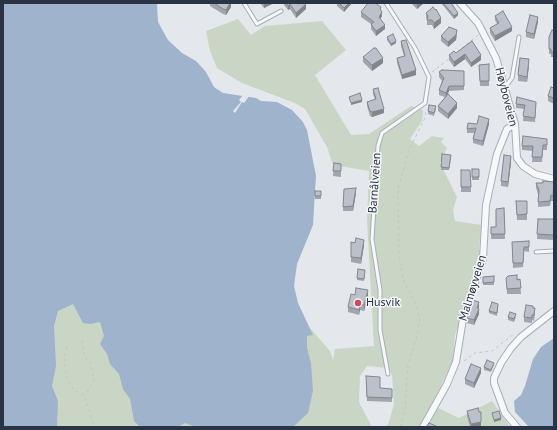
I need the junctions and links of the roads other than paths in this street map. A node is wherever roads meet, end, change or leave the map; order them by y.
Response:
1 (244, 3) edge
2 (386, 3) edge
3 (460, 3) edge
4 (281, 11) dead end
5 (519, 37) dead end
6 (505, 87) junction
7 (515, 124) junction
8 (554, 179) edge
9 (554, 251) edge
10 (536, 252) dead end
11 (554, 311) edge
12 (388, 374) dead end
13 (423, 427) edge
14 (517, 427) edge

1 - 4 lane
2 - 12 lane, Barnålveien
3 - 6 street, Høyboveien
5 - 6 lane
6 - 7 street, Høyboveien
7 - 8 street, Høyboveien
7 - 13 street, Malmøyveien
9 - 10 lane
11 - 14 street

